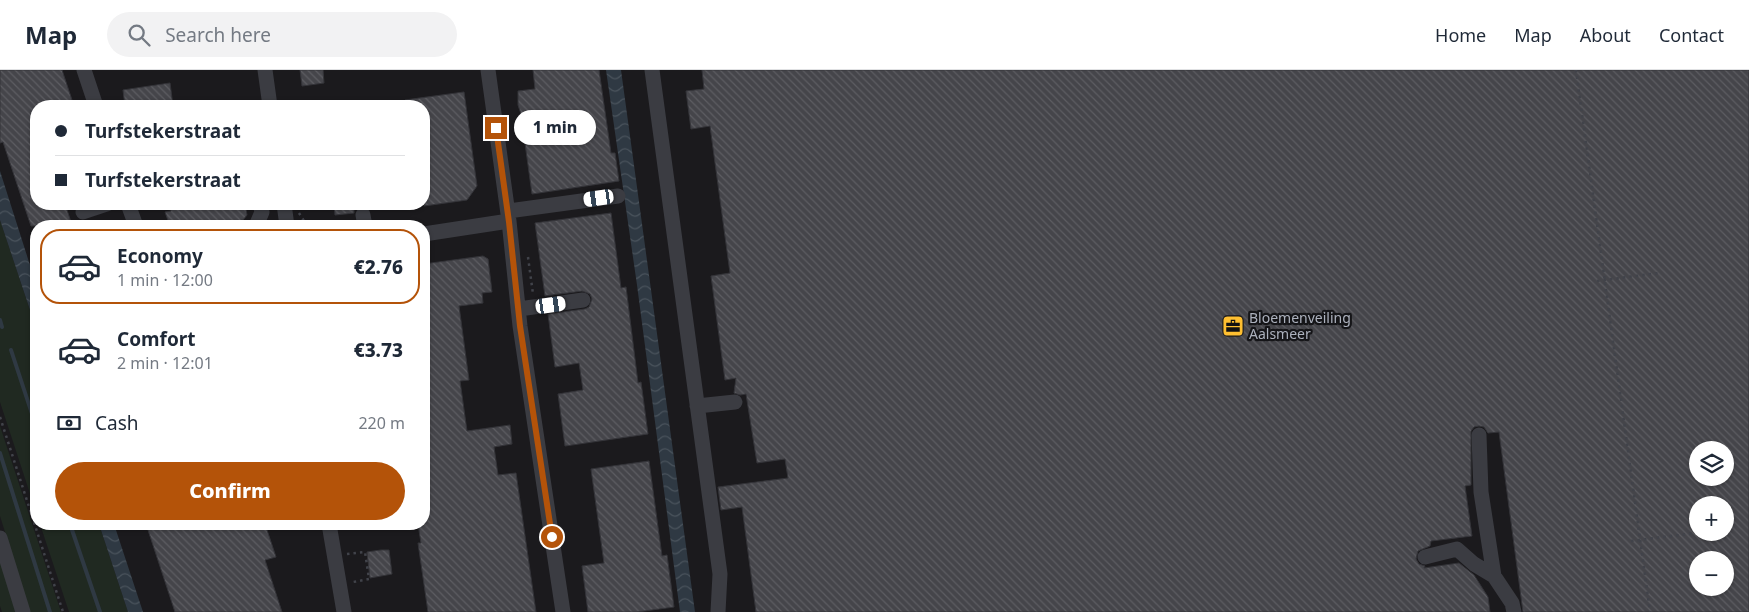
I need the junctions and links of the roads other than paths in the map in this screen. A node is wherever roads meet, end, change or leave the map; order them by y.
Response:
1 (84, 70) edge
2 (265, 70) edge
3 (488, 70) edge
4 (652, 70) edge
5 (94, 100) edge
6 (269, 100) edge
7 (618, 196) dead end
8 (89, 210) edge
9 (83, 212) dead end
10 (508, 216) junction
11 (430, 233) edge
12 (583, 300) dead end
13 (519, 309) junction
14 (736, 402) dead end
15 (697, 406) junction
16 (1479, 434) dead end
17 (330, 530) edge
18 (0, 538) edge
19 (1425, 556) dead end
20 (1494, 576) junction
21 (23, 612) edge
22 (344, 612) edge
23 (562, 612) edge
24 (718, 612) edge
25 (1514, 612) edge

1 - 5 street
2 - 6 street
3 - 10 street
4 - 15 street
7 - 10 street
8 - 9 street
10 - 11 street
10 - 13 street
12 - 13 street
13 - 23 street
14 - 15 street
15 - 24 street
16 - 20 street
17 - 22 street
18 - 21 street
19 - 20 street
20 - 25 street

